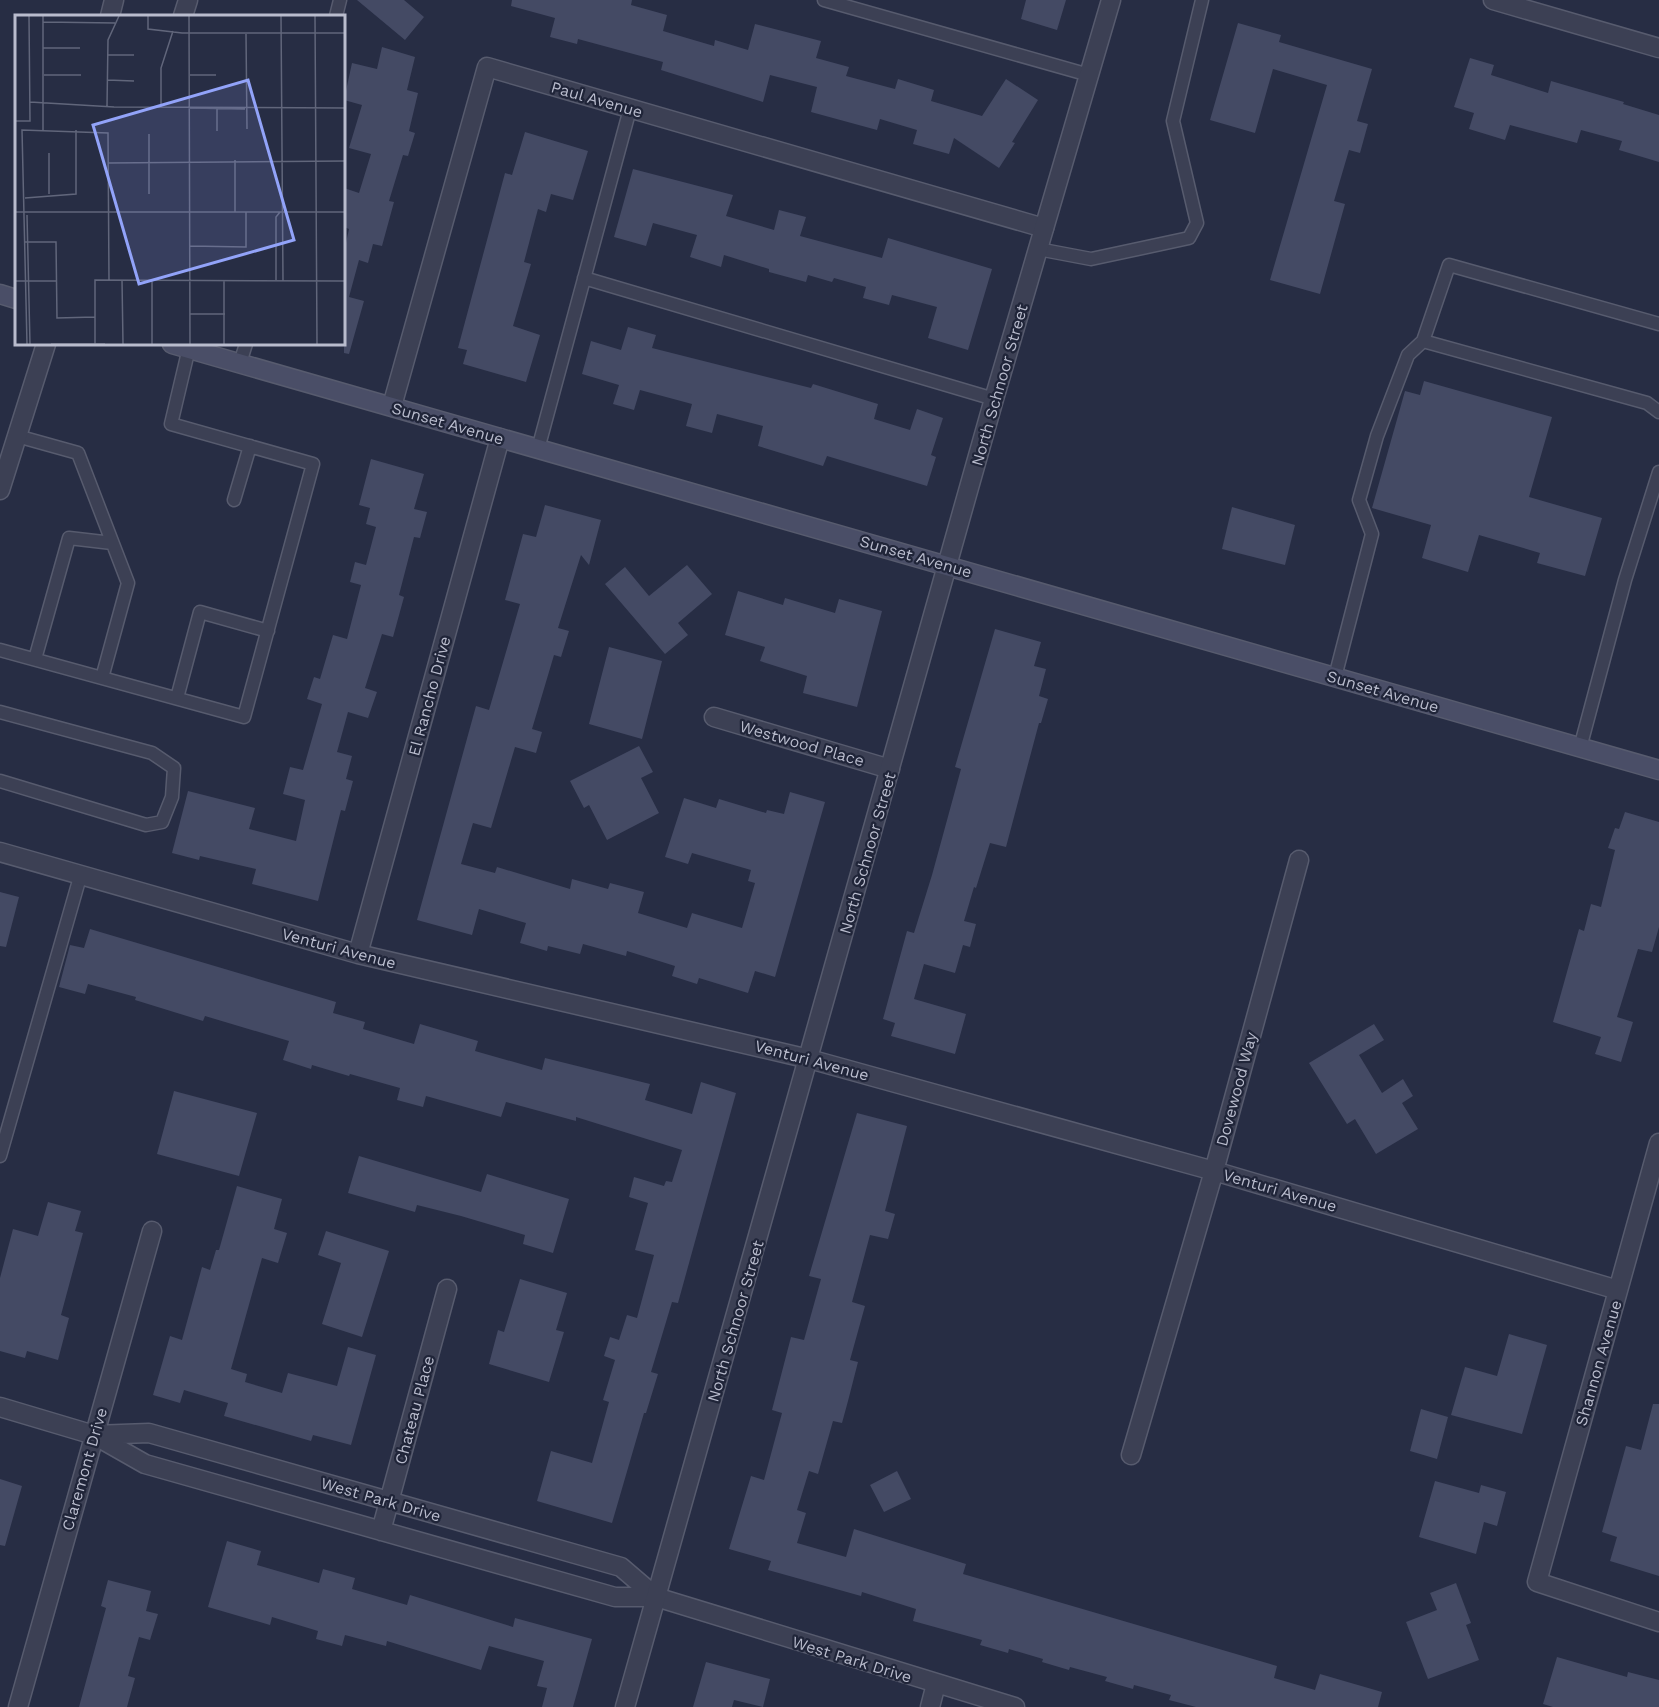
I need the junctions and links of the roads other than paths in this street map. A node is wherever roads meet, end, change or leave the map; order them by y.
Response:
1 (114, 0) edge
2 (188, 0) edge
3 (340, 0) edge
4 (824, 0) edge
5 (1111, 0) edge
6 (1202, 0) edge
7 (1493, 0) edge
8 (1521, 4) edge
9 (110, 15) edge
10 (183, 15) edge
11 (336, 15) edge
12 (1659, 48) edge
13 (1089, 75) junction
14 (630, 109) junction
15 (1044, 228) junction
16 (1038, 249) junction
17 (584, 278) junction
18 (0, 294) edge
19 (15, 299) edge
20 (1659, 324) edge
21 (1423, 341) junction
22 (46, 345) edge
23 (246, 345) edge
24 (180, 346) edge
25 (240, 363) junction
26 (994, 399) junction
27 (392, 406) junction
28 (1659, 412) edge
29 (17, 436) junction
30 (500, 438) junction
31 (250, 446) junction
32 (538, 449) junction
33 (1659, 472) edge
34 (0, 490) edge
35 (234, 500) dead end
36 (112, 543) junction
37 (948, 564) junction
38 (268, 631) junction
39 (0, 650) edge
40 (35, 659) junction
41 (1335, 677) junction
42 (102, 678) junction
43 (177, 698) junction
44 (0, 712) edge
45 (714, 717) dead end
46 (1580, 748) junction
47 (891, 769) junction
48 (1659, 770) edge
49 (0, 781) edge
50 (0, 852) edge
51 (1299, 860) dead end
52 (80, 877) junction
53 (358, 954) junction
54 (809, 1059) junction
55 (1659, 1143) edge
56 (0, 1156) edge
57 (1214, 1171) junction
58 (152, 1231) dead end
59 (447, 1289) dead end
60 (1618, 1290) junction
61 (0, 1407) edge
62 (94, 1435) junction
63 (1131, 1455) dead end
64 (389, 1501) junction
65 (381, 1531) junction
66 (656, 1597) junction
67 (1659, 1622) edge
68 (936, 1684) junction
69 (18, 1707) edge
70 (625, 1707) edge
71 (930, 1707) edge
72 (1015, 1707) edge

1 - 9 street
2 - 10 street
3 - 11 lane
4 - 13 lane
5 - 13 street, North Schnoor Street
6 - 16 lane
7 - 8 street
8 - 12 street
13 - 15 street, North Schnoor Street
14 - 15 street, Paul Avenue
14 - 17 lane
14 - 27 street, Paul Avenue
15 - 16 street, North Schnoor Street
16 - 26 street, North Schnoor Street
17 - 26 lane
17 - 32 lane
18 - 19 main road
20 - 21 lane
21 - 28 lane
21 - 41 lane
22 - 29 street
23 - 25 lane
24 - 25 main road, Sunset Avenue
24 - 31 lane
25 - 27 main road, Sunset Avenue
26 - 37 street, North Schnoor Street
27 - 30 main road, Sunset Avenue
29 - 34 street
29 - 36 lane
30 - 32 main road, Sunset Avenue
30 - 53 street, El Rancho Drive
31 - 35 lane
31 - 38 lane
32 - 37 main road, Sunset Avenue
33 - 46 lane
36 - 40 lane
36 - 42 lane
37 - 41 main road, Sunset Avenue
37 - 47 street, North Schnoor Street
38 - 43 lane
38 - 43 lane
39 - 40 lane
40 - 42 lane
41 - 46 main road, Sunset Avenue
42 - 43 lane
44 - 49 lane
45 - 47 street, Westwood Place
46 - 48 main road, Sunset Avenue
47 - 54 street, North Schnoor Street
50 - 52 street, Venturi Avenue
51 - 57 street, Dovewood Way
52 - 53 street, Venturi Avenue
52 - 56 lane
53 - 54 street, Venturi Avenue
54 - 57 street, Venturi Avenue
54 - 66 street, North Schnoor Street
55 - 60 street, Shannon Avenue
57 - 60 street, Venturi Avenue
57 - 63 street, Dovewood Way
58 - 62 street, Claremont Drive
59 - 64 street, Chateau Place
60 - 67 street, Shannon Avenue
61 - 62 street, West Park Drive
62 - 64 street, West Park Drive
62 - 65 street, West Park Drive
62 - 69 street, Claremont Drive
64 - 65 street, Chateau Place
64 - 66 street, West Park Drive
65 - 66 street, West Park Drive
66 - 68 street, West Park Drive
66 - 70 street, North Schnoor Street
68 - 71 street
68 - 72 street, West Park Drive

